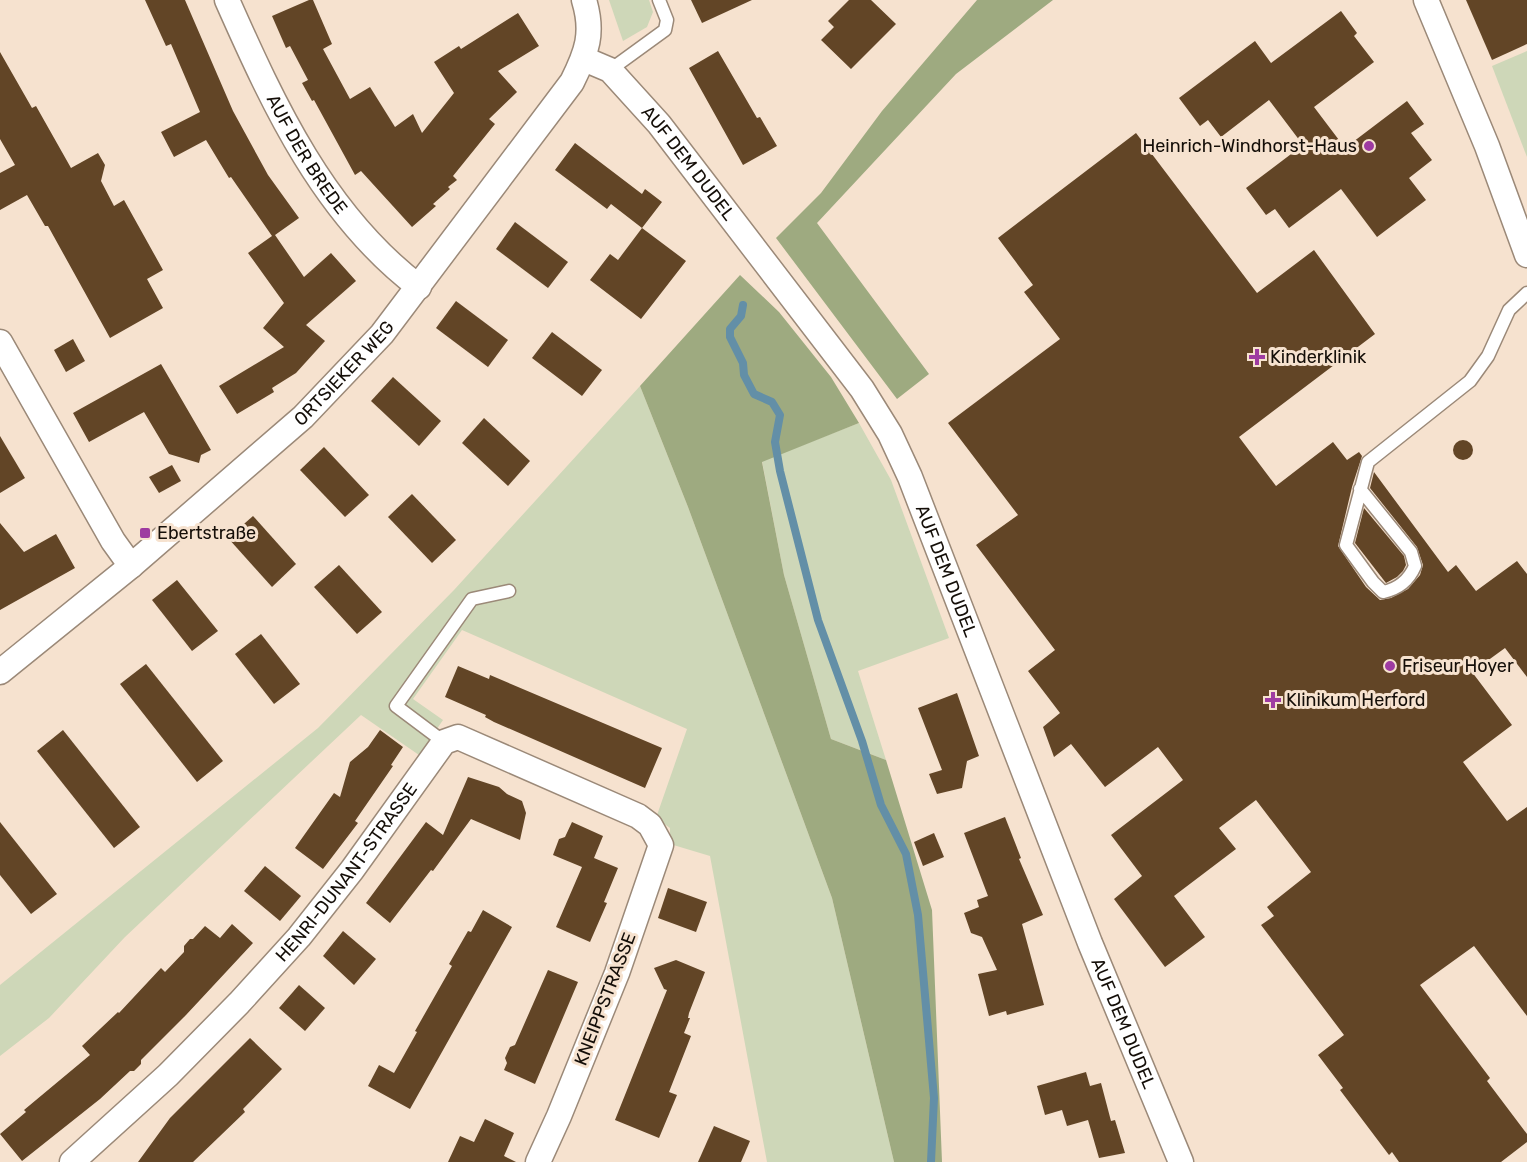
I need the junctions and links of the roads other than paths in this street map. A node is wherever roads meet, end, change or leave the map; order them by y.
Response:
1 (227, 0) edge
2 (584, 0) edge
3 (659, 0) edge
4 (1426, 0) edge
5 (584, 59) junction
6 (610, 70) junction
7 (1527, 255) edge
8 (419, 287) junction
9 (1527, 293) edge
10 (0, 342) edge
11 (1360, 489) junction
12 (131, 566) junction
13 (509, 591) dead end
14 (0, 672) edge
15 (444, 742) junction
16 (81, 1159) edge
17 (538, 1162) edge
18 (1181, 1162) edge

1 - 8 street, AUF DER BREDE
2 - 5 street, ORTSIEKER WEG
3 - 6 lane
4 - 7 street
5 - 6 street, AUF DEM DUDEL
5 - 8 street, ORTSIEKER WEG
6 - 18 street, AUF DEM DUDEL
8 - 12 street, ORTSIEKER WEG
9 - 11 lane
10 - 12 street
11 - 11 lane
12 - 14 street, ORTSIEKER WEG
13 - 15 lane
15 - 16 street, HENRI-DUNANT-STRASSE
15 - 17 street, KNEIPPSTRASSE

